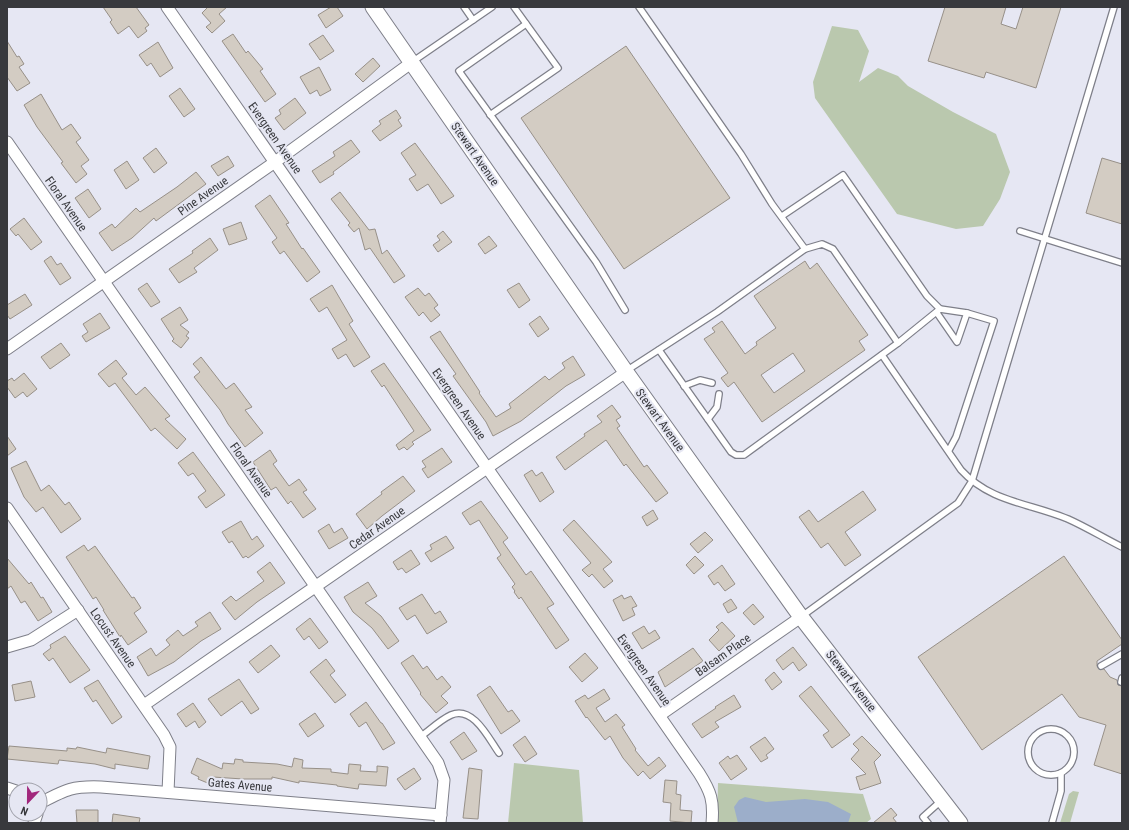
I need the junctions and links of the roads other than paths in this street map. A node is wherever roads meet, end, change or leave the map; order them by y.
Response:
1 (167, 7) edge
2 (373, 7) edge
3 (464, 7) edge
4 (492, 7) edge
5 (514, 7) edge
6 (639, 7) edge
7 (1114, 7) edge
8 (473, 20) junction
9 (526, 24) junction
10 (411, 63) junction
11 (490, 115) junction
12 (7, 142) edge
13 (275, 162) junction
14 (782, 216) junction
15 (1020, 231) dead end
16 (1044, 239) junction
17 (805, 249) junction
18 (1122, 263) edge
19 (103, 281) junction
20 (625, 310) dead end
21 (939, 311) junction
22 (967, 313) junction
23 (898, 343) junction
24 (7, 349) edge
25 (659, 350) junction
26 (882, 355) junction
27 (626, 372) junction
28 (712, 383) dead end
29 (684, 386) junction
30 (719, 394) dead end
31 (708, 419) junction
32 (949, 450) junction
33 (487, 467) junction
34 (972, 481) junction
35 (7, 508) edge
36 (1122, 547) edge
37 (316, 586) junction
38 (78, 610) junction
39 (801, 617) junction
40 (7, 647) edge
41 (1122, 654) edge
42 (1101, 666) dead end
43 (144, 705) junction
44 (660, 715) junction
45 (420, 737) junction
46 (499, 753) dead end
47 (1061, 772) junction
48 (168, 792) junction
49 (48, 799) edge
50 (942, 800) junction
51 (440, 819) edge
52 (712, 823) edge
53 (928, 823) edge
54 (960, 823) edge
55 (1052, 823) edge

1 - 13 street, Evergreen Avenue
2 - 10 main road, Stewart Avenue
3 - 8 lane
4 - 8 lane
5 - 9 lane
6 - 14 lane
7 - 16 lane
8 - 10 lane
9 - 11 lane
9 - 11 lane
10 - 13 street, Pine Avenue
10 - 27 main road, Stewart Avenue
11 - 20 lane
12 - 19 street, Floral Avenue
13 - 19 street, Pine Avenue
13 - 33 street, Evergreen Avenue
14 - 17 lane
14 - 21 lane
15 - 16 lane
16 - 18 lane
16 - 34 lane
17 - 23 lane
17 - 25 lane
19 - 24 street, Pine Avenue
19 - 37 street, Floral Avenue
21 - 22 lane
21 - 22 lane
21 - 23 lane
22 - 32 lane
23 - 26 lane
25 - 27 lane
25 - 29 lane
26 - 31 lane
26 - 32 lane
27 - 33 street, Cedar Avenue
27 - 39 main road, Stewart Avenue
28 - 29 lane
29 - 31 lane
30 - 31 lane
32 - 34 lane
33 - 37 street, Cedar Avenue
33 - 44 street, Evergreen Avenue
34 - 36 lane
34 - 39 lane
35 - 38 street, Locust Avenue
37 - 43 street, Cedar Avenue
37 - 45 street, Floral Avenue
38 - 40 street
38 - 43 street, Locust Avenue
39 - 44 street, Balsam Place
39 - 50 main road, Stewart Avenue
41 - 42 lane
43 - 48 street, Locust Avenue
44 - 52 street, Evergreen Avenue
45 - 46 lane
45 - 51 street, Floral Avenue
47 - 47 lane
47 - 55 lane
48 - 49 street, Gates Avenue
48 - 51 street, Gates Avenue
50 - 53 lane
50 - 54 main road, Stewart Avenue

